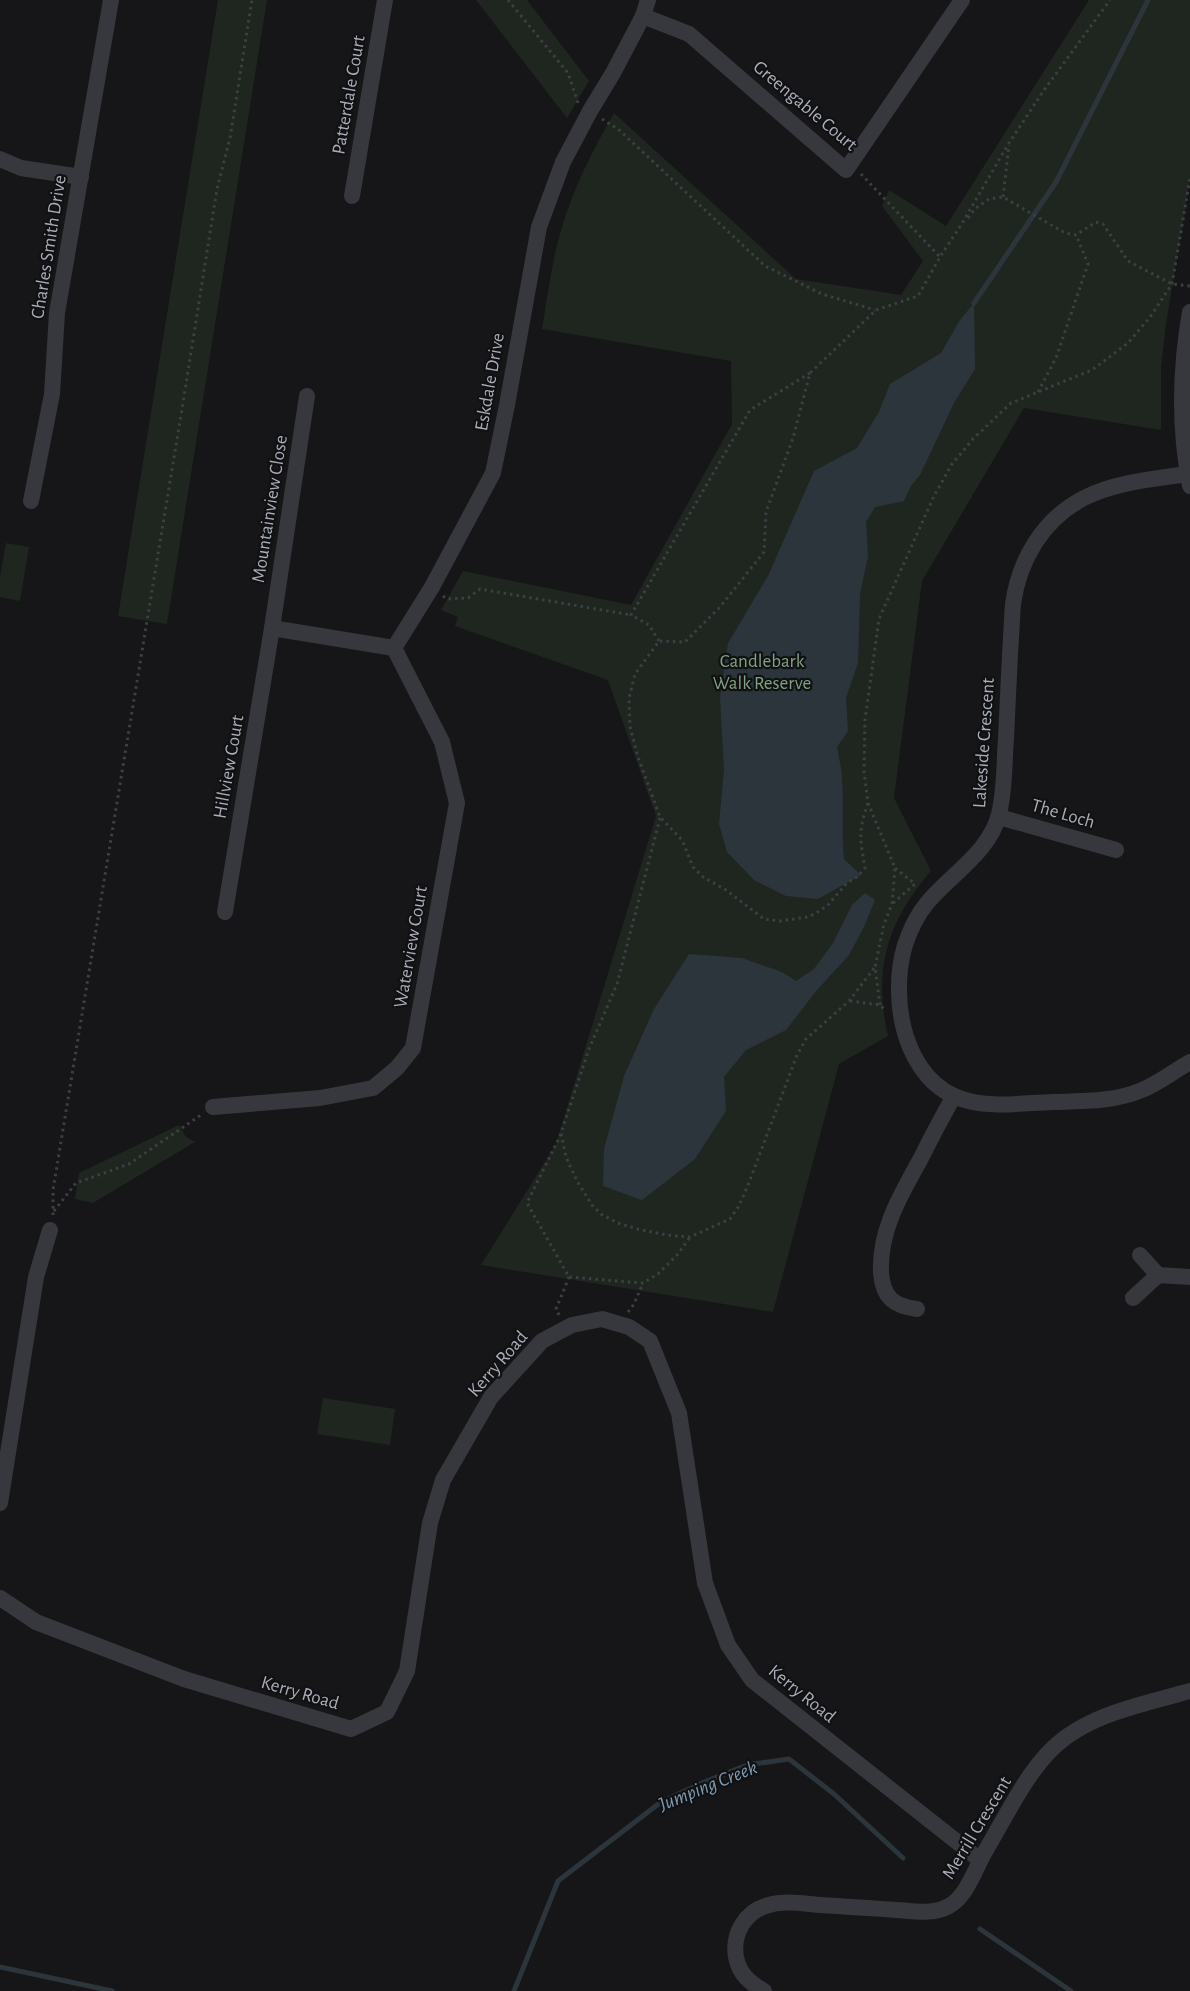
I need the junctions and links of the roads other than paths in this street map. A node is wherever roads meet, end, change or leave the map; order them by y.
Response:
1 (111, 0) edge
2 (385, 0) edge
3 (648, 0) edge
4 (962, 0) edge
5 (643, 16) junction
6 (0, 160) edge
7 (80, 177) junction
8 (352, 196) dead end
9 (1190, 312) edge
10 (1187, 366) edge
11 (307, 396) dead end
12 (1189, 480) edge
13 (31, 501) dead end
14 (272, 628) junction
15 (394, 648) junction
16 (999, 817) junction
17 (1116, 850) dead end
18 (225, 912) dead end
19 (1190, 1062) edge
20 (954, 1096) junction
21 (212, 1107) road end
22 (50, 1230) road end
23 (1140, 1255) dead end
24 (1158, 1275) junction
25 (1190, 1277) edge
26 (1133, 1298) dead end
27 (917, 1309) dead end
28 (0, 1503) edge
29 (0, 1598) edge
30 (1190, 1691) edge
31 (980, 1860) junction
32 (764, 1991) edge

1 - 7 street, Charles Smith Drive
2 - 8 street, Patterdale Court
3 - 5 street, Eskdale Drive
4 - 5 street, Greengable Court
5 - 15 street, Eskdale Drive
6 - 7 street
7 - 13 street, Charles Smith Drive
9 - 10 street
10 - 12 street
11 - 14 street, Mountainview Close
12 - 16 street, Lakeside Crescent
14 - 15 street
14 - 18 street, Hillview Court
15 - 21 street, Waterview Court
16 - 17 street, The Loch
16 - 20 street, Lakeside Crescent
19 - 20 street, Lakeside Crescent
20 - 27 street
22 - 28 street
23 - 24 street
24 - 25 street
24 - 26 street
29 - 31 street, Kerry Road
30 - 31 street, Merrill Crescent
31 - 32 street, Merrill Crescent

